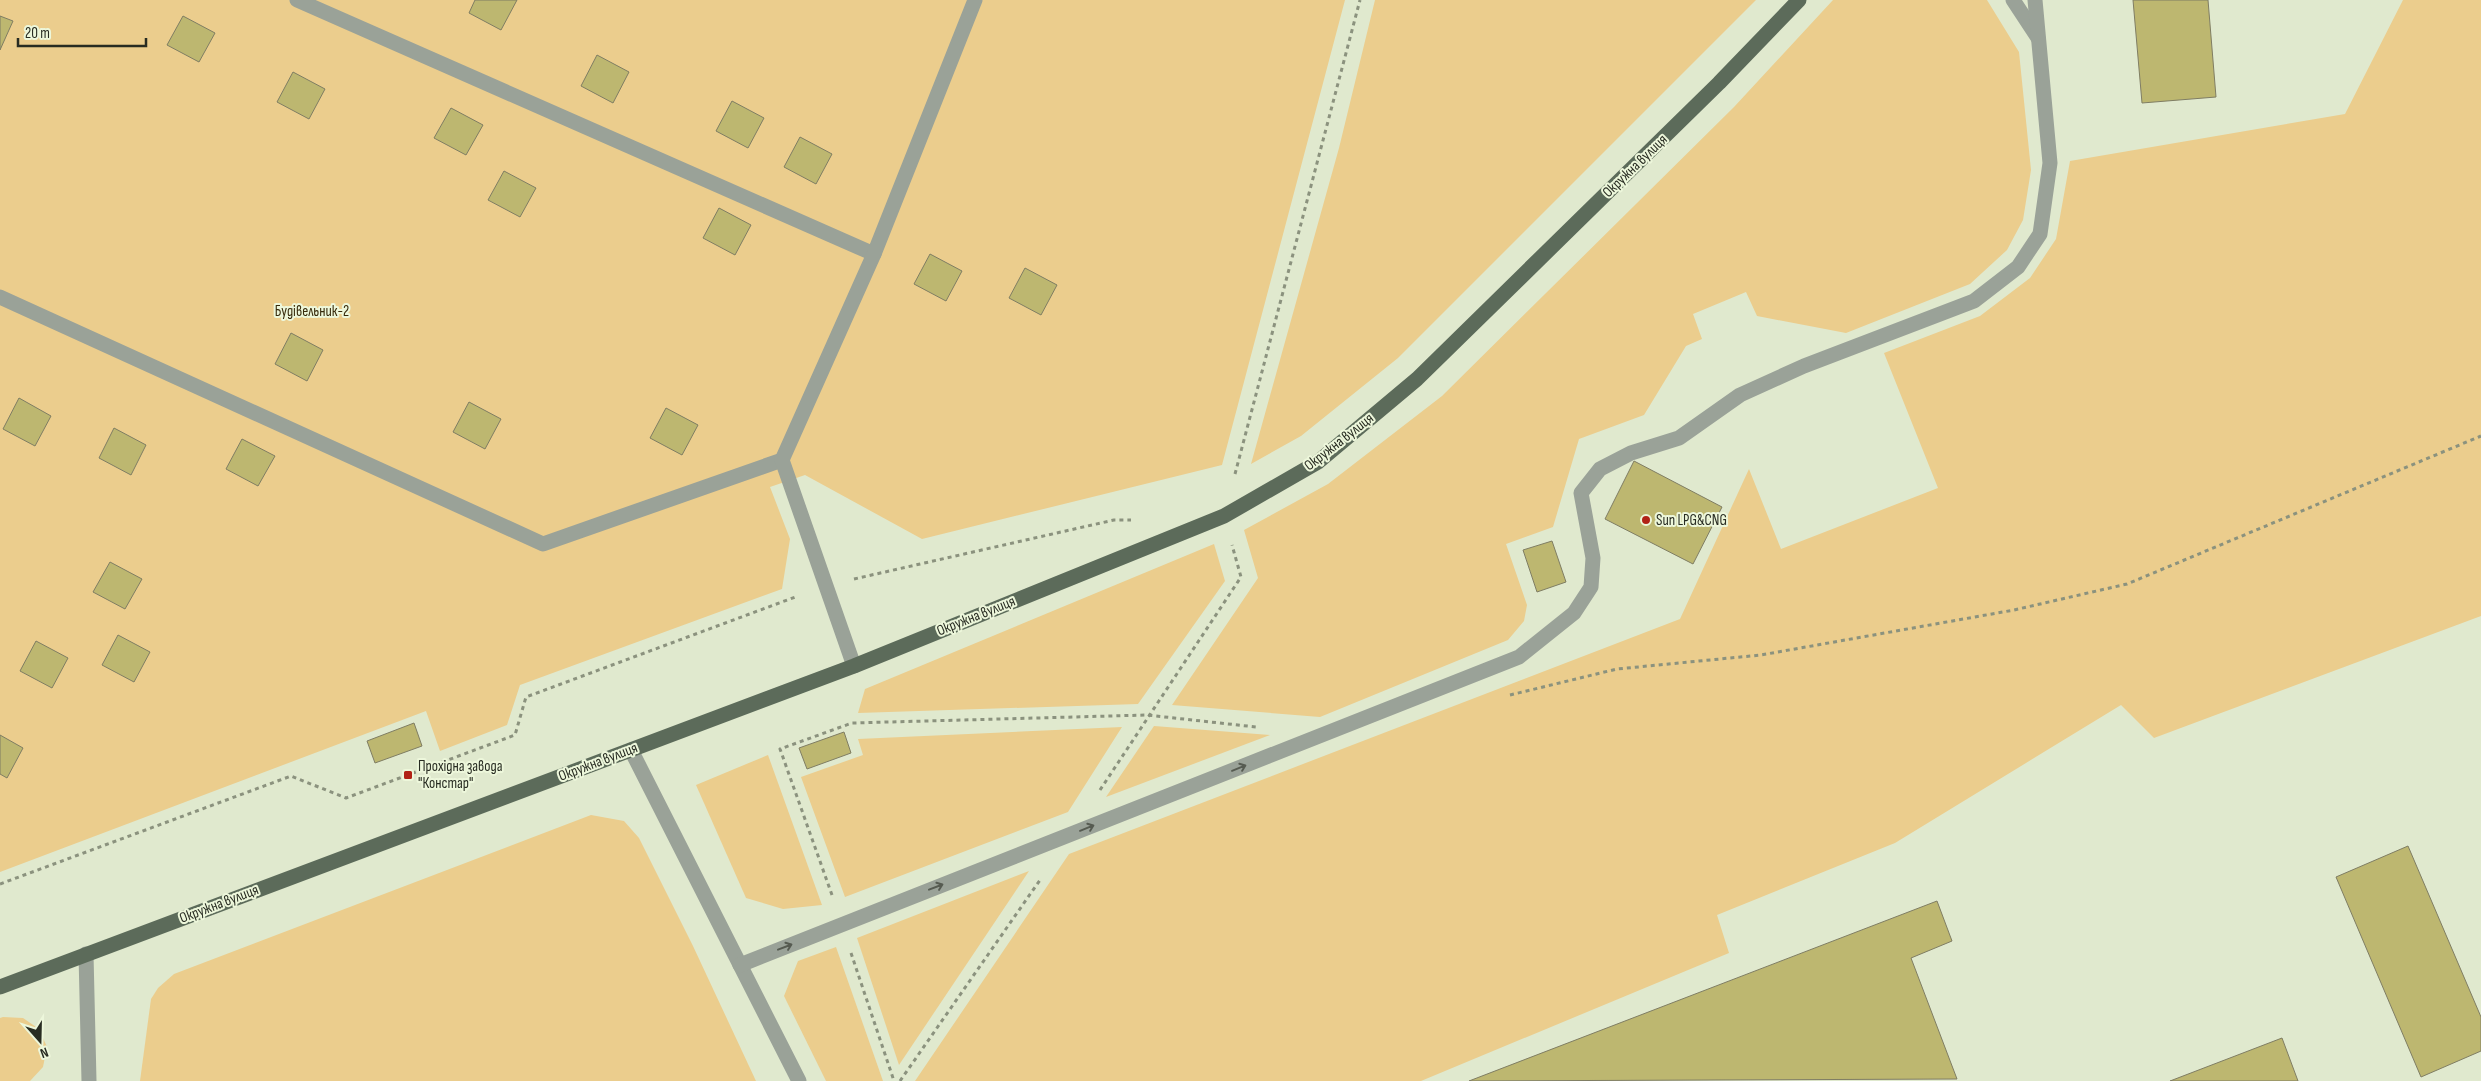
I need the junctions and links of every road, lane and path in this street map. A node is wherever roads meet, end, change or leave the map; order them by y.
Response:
1 (298, 0) edge
2 (975, 0) edge
3 (1360, 0) edge
4 (1799, 0) edge
5 (2013, 0) edge
6 (2035, 0) edge
7 (2039, 40) junction
8 (874, 254) junction
9 (0, 297) edge
10 (2481, 436) edge
11 (782, 460) junction
12 (1224, 516) junction
13 (1133, 520) dead end
14 (826, 586) junction
15 (854, 666) junction
16 (1505, 697) dead end
17 (1264, 728) dead end
18 (630, 750) junction
19 (0, 884) edge
20 (842, 924) junction
21 (86, 954) junction
22 (740, 964) junction
23 (0, 987) edge
24 (89, 1081) edge
25 (799, 1081) edge
26 (894, 1081) edge

1 - 8 lane
2 - 8 lane
3 - 12 path
4 - 12 main road, Окружна вулиця
5 - 7 lane
6 - 7 lane
20 -> 7 lane
8 - 11 lane
9 - 11 lane
10 - 16 path
11 - 14 lane
12 - 15 main road, Окружна вулиця
13 - 14 path
14 - 15 lane
14 - 19 path
15 - 18 main road, Окружна вулиця
17 - 20 path
18 - 21 main road, Окружна вулиця
18 - 22 lane
22 -> 20 lane
20 - 26 path
21 - 23 main road, Окружна вулиця
21 - 24 lane
22 - 25 lane

